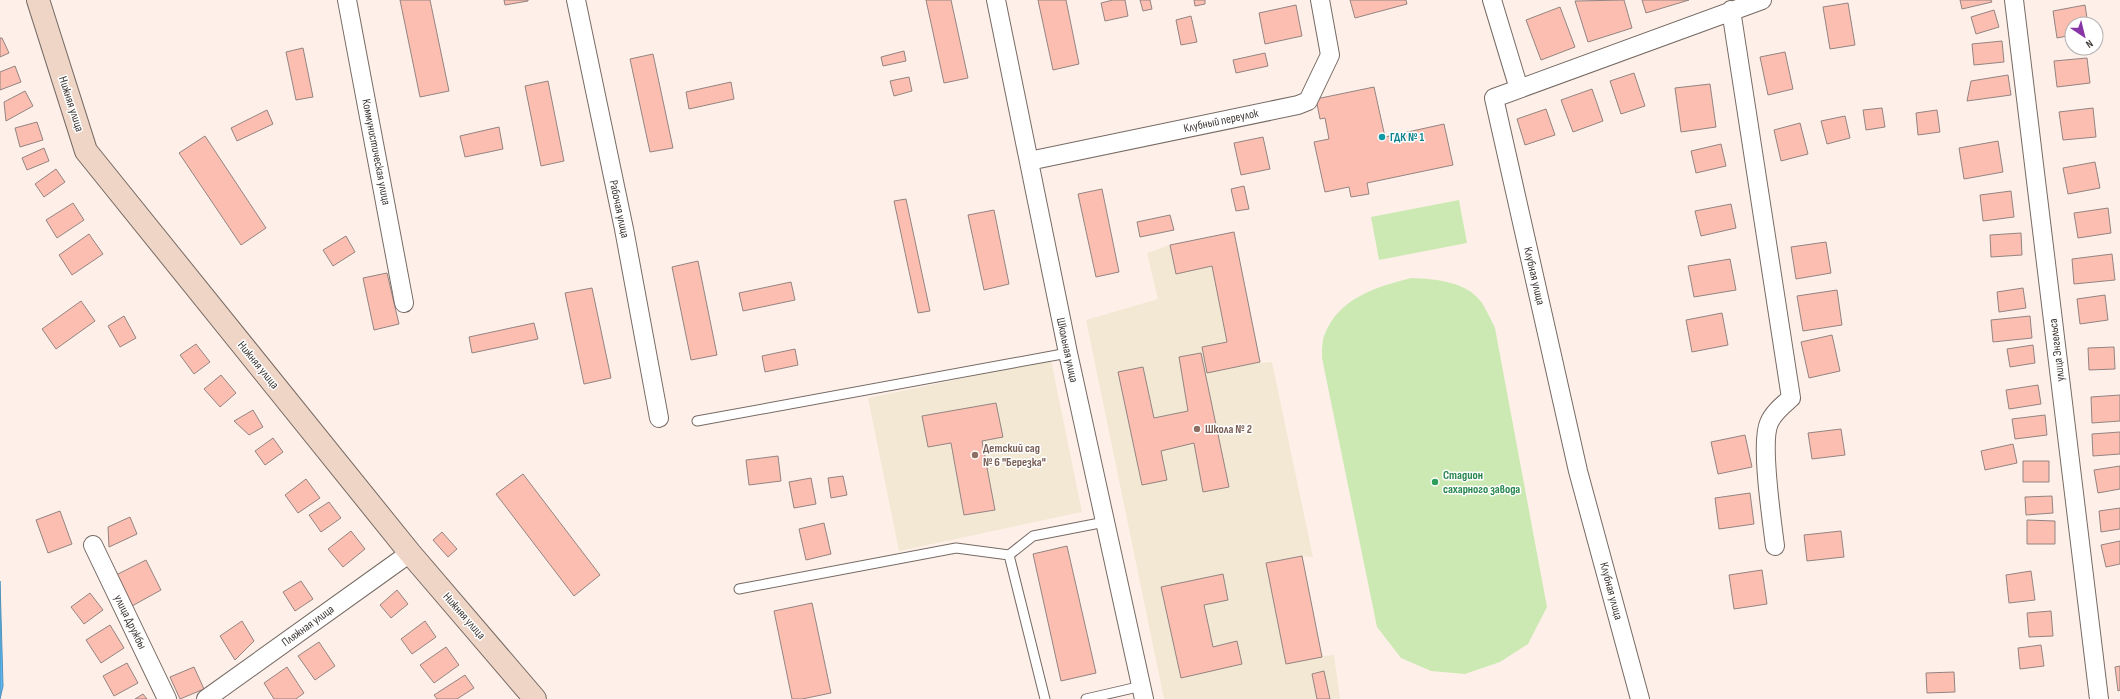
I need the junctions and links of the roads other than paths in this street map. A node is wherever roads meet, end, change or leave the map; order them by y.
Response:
1 (38, 0) edge
2 (347, 0) edge
3 (576, 0) edge
4 (996, 0) edge
5 (1320, 0) edge
6 (1492, 0) edge
7 (1762, 0) edge
8 (2014, 0) edge
9 (1731, 10) junction
10 (1518, 89) junction
11 (1029, 161) junction
12 (404, 303) dead end
13 (1068, 353) junction
14 (659, 418) dead end
15 (697, 421) dead end
16 (1105, 522) junction
17 (93, 545) dead end
18 (1775, 546) dead end
19 (410, 553) junction
20 (1009, 554) junction
21 (739, 590) dead end
22 (1143, 693) edge
23 (167, 699) edge
24 (206, 699) edge
25 (535, 699) edge
26 (1046, 699) edge
27 (1086, 699) edge
28 (1640, 699) edge
29 (2099, 699) edge

1 - 19 street, Нижняя улица
2 - 12 street, Коммунистическая улица
3 - 14 street, Рабочая улица
4 - 11 street, Школьная улица
5 - 11 street, Клубный переулок
6 - 10 street
7 - 9 street, Клубная улица
8 - 29 street, улица Энгельса
9 - 10 street, Клубная улица
9 - 18 street
10 - 28 street, Клубная улица
11 - 13 street, Школьная улица
13 - 15 lane
13 - 16 street, Школьная улица
16 - 20 lane
16 - 22 street, Школьная улица
17 - 23 street, улица Дружбы
19 - 24 street, Пляжная улица
19 - 25 street, Нижняя улица
20 - 21 lane
20 - 26 lane
22 - 27 lane

